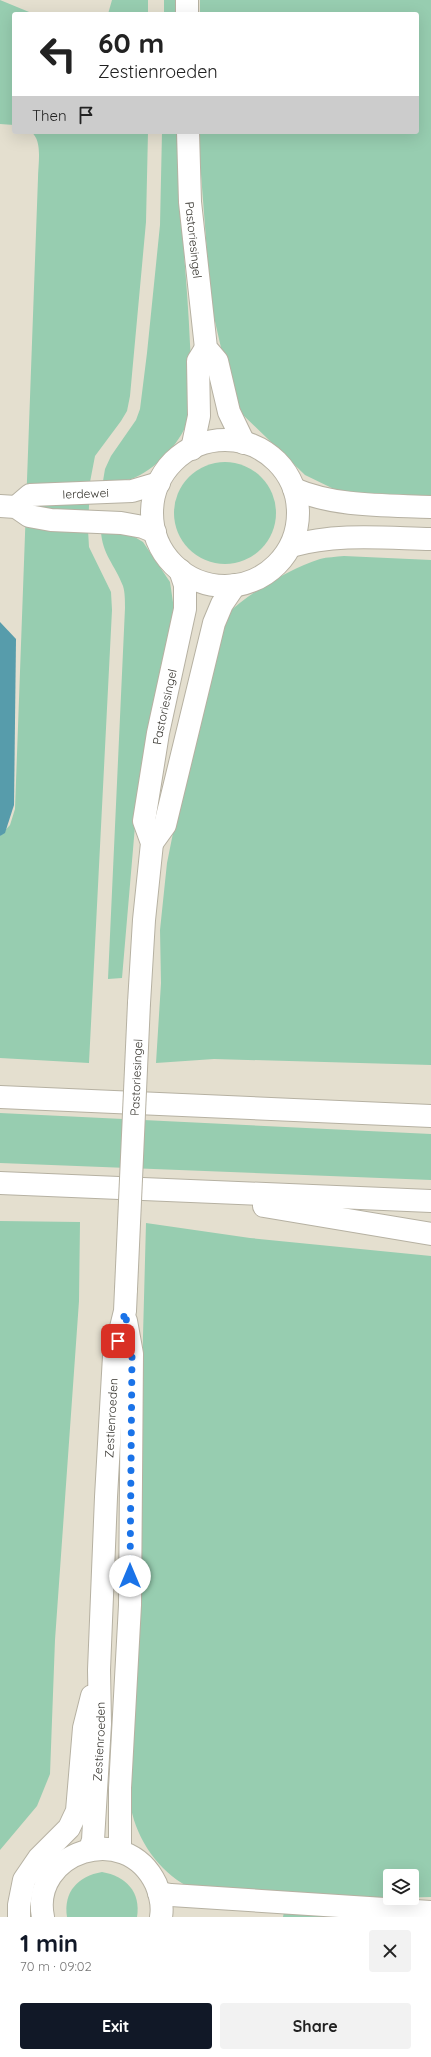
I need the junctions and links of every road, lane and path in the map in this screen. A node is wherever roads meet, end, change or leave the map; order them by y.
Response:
1 (187, 0) edge
2 (187, 12) edge
3 (188, 134) edge
4 (206, 348) junction
5 (244, 443) junction
6 (192, 449) junction
7 (159, 483) junction
8 (294, 489) junction
9 (8, 506) edge
10 (431, 507) edge
11 (155, 532) junction
12 (431, 539) edge
13 (291, 546) junction
14 (180, 570) junction
15 (235, 585) junction
16 (152, 843) junction
17 (0, 1098) edge
18 (431, 1106) edge
19 (309, 1111) junction
20 (431, 1116) edge
21 (0, 1183) edge
22 (176, 1192) junction
23 (431, 1201) edge
24 (431, 1234) edge
25 (125, 1312) junction
26 (99, 1670) junction
27 (90, 1849) junction
28 (120, 1851) junction
29 (160, 1893) junction
30 (431, 1912) edge
31 (19, 1917) edge
32 (42, 1917) edge
33 (161, 1917) edge

1 - 2 main road
3 - 4 main road, Pastoriesingel
4 - 5 main road
4 - 6 main road
5 - 6 main road
5 - 8 main road
6 - 7 main road
7 - 9 main road, Ierdewei
7 - 11 main road
8 - 10 main road
8 - 13 main road
9 - 11 main road, Ierdewei
11 - 14 main road
12 - 13 main road
13 - 15 main road
14 - 15 main road
14 - 16 main road, Pastoriesingel
15 - 16 main road, Pastoriesingel
16 - 25 main road, Pastoriesingel, bridge
17 - 19 main road
18 - 19 main road
19 - 20 main road
21 - 22 main road
22 - 23 main road
22 - 24 main road
25 - 26 main road, Zestienroeden
25 - 28 main road, Zestienroeden
26 - 27 main road, Zestienroeden
26 - 31 main road
27 - 28 main road
27 - 32 main road
28 - 29 main road
29 - 30 main road
29 - 33 main road

